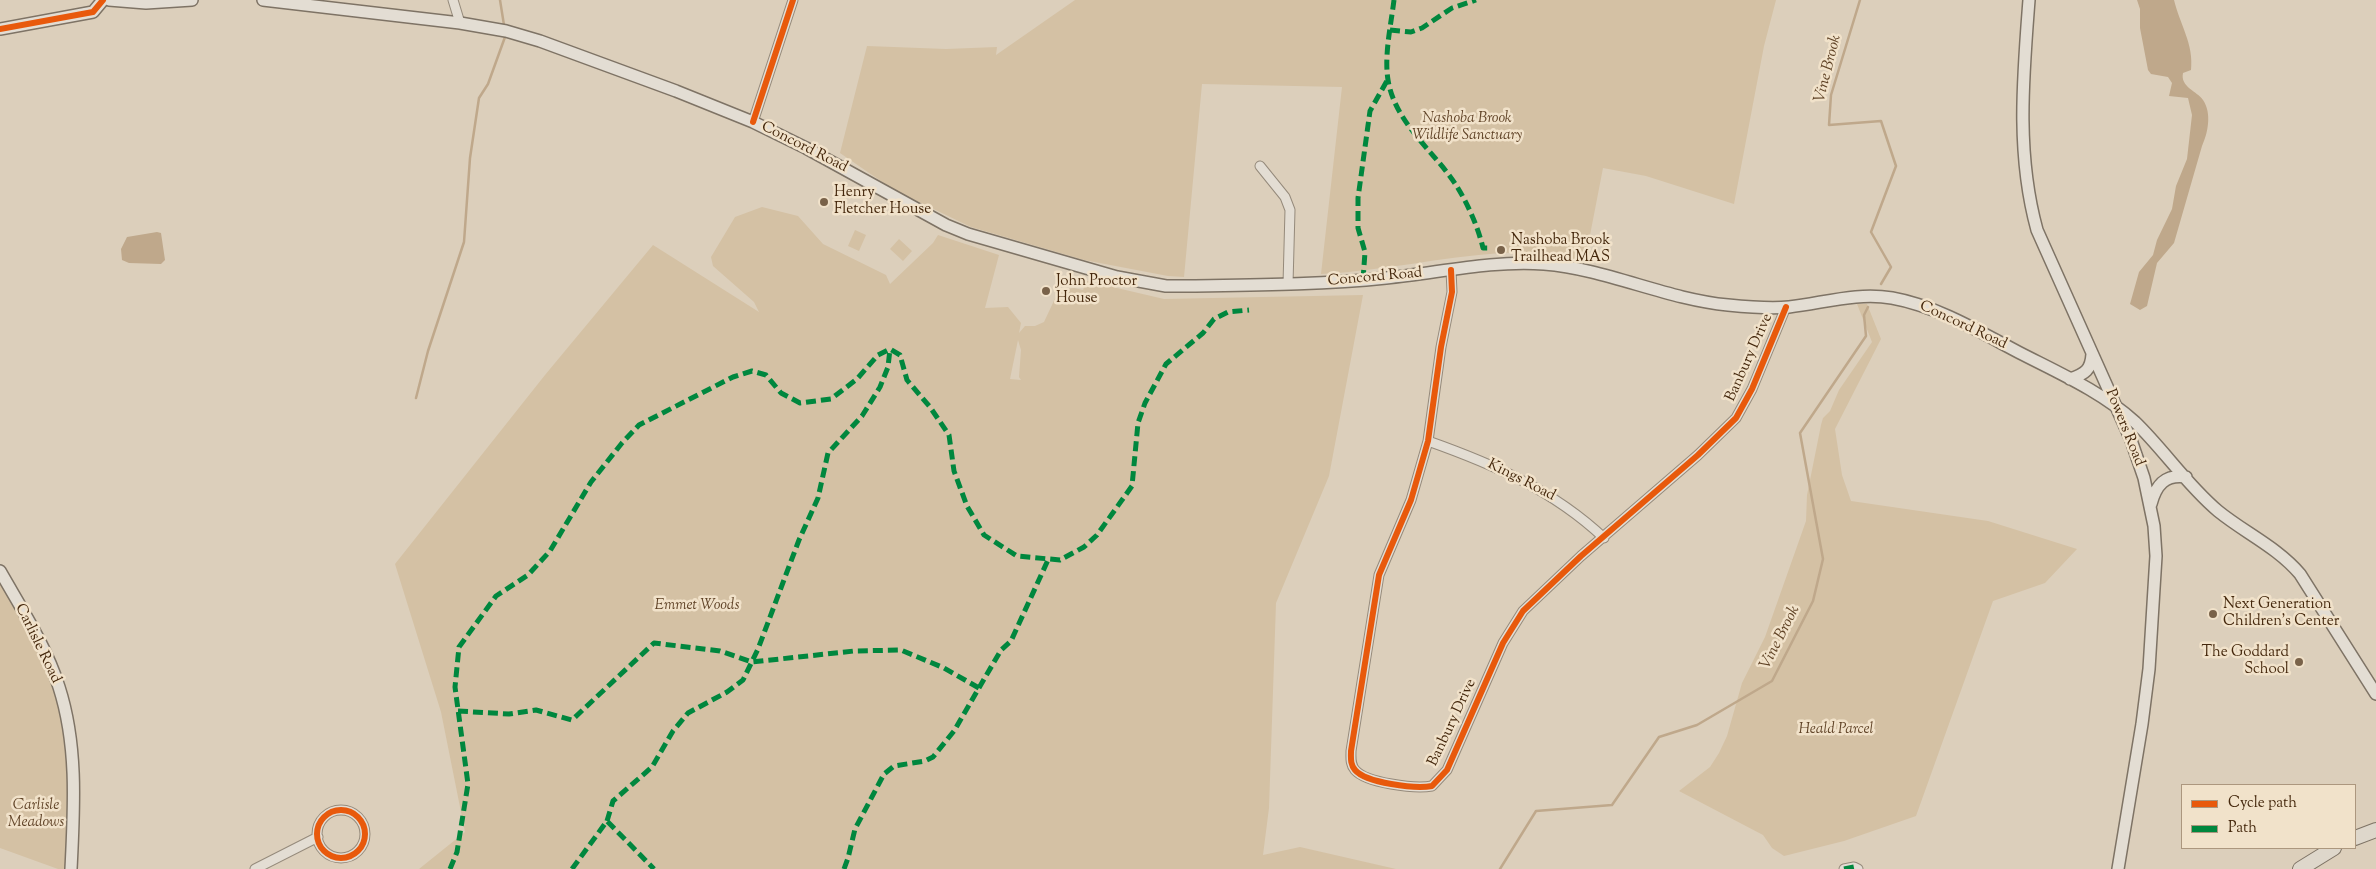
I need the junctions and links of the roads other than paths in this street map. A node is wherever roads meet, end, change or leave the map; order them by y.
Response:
1 (103, 0) edge
2 (109, 0) edge
3 (192, 0) edge
4 (263, 0) edge
5 (453, 0) edge
6 (793, 0) edge
7 (2029, 0) edge
8 (352, 5) edge
9 (460, 23) junction
10 (0, 29) edge
11 (754, 122) junction
12 (1260, 166) dead end
13 (1451, 270) junction
14 (1288, 284) junction
15 (1786, 307) junction
16 (2092, 354) junction
17 (2070, 379) junction
18 (2118, 409) junction
19 (1428, 441) junction
20 (2186, 477) junction
21 (2151, 506) junction
22 (1604, 538) junction
23 (0, 571) edge
24 (2376, 694) edge
25 (2376, 830) edge
26 (318, 837) junction
27 (2356, 838) edge
28 (2332, 849) edge
29 (72, 869) edge
30 (255, 869) edge
31 (1844, 869) edge
32 (1858, 869) edge
33 (2118, 869) edge
34 (2300, 869) edge

1 - 10 main road
2 - 3 main road
4 - 8 main road, Concord Road
5 - 9 street
6 - 11 street
7 - 16 main road, Powers Road
8 - 9 main road, Concord Road
9 - 11 main road, Concord Road
11 - 14 main road, Concord Road
12 - 14 street
13 - 14 main road, Concord Road
13 - 15 main road, Concord Road
13 - 19 street, Banbury Drive
15 - 17 main road, Concord Road
15 - 22 street, Banbury Drive
16 - 17 main road
16 - 18 main road, Powers Road
17 - 18 main road, Concord Road
18 - 20 main road, Concord Road
18 - 21 main road, Powers Road
19 - 22 street, Kings Road
19 - 22 street, Banbury Drive
20 - 21 main road
20 - 24 main road, Concord Road
21 - 33 main road, Powers Road
23 - 29 main road, Carlisle Road
25 - 27 main road
26 - 26 street
26 - 30 street
28 - 34 main road
31 - 32 street

